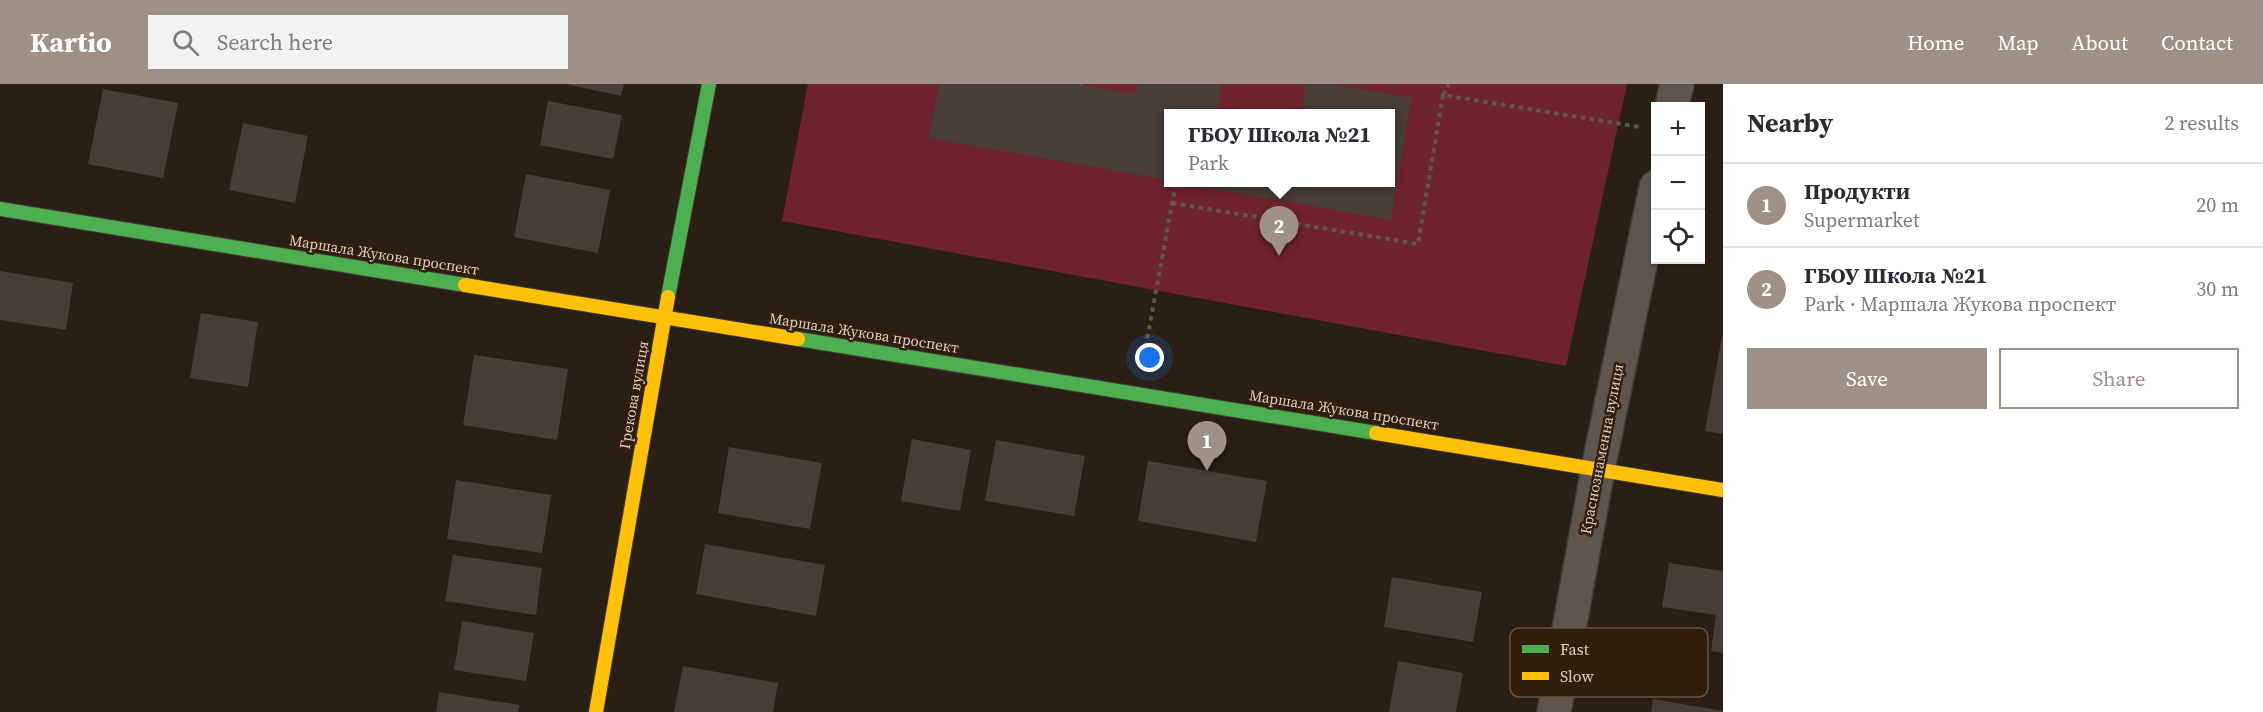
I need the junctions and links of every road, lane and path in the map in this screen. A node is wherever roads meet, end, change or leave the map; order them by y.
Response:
1 (709, 84) edge
2 (1449, 84) edge
3 (1677, 84) edge
4 (1443, 95) junction
5 (1673, 102) edge
6 (1646, 129) dead end
7 (1175, 187) edge
8 (1173, 203) junction
9 (0, 209) edge
10 (1651, 210) edge
11 (664, 318) junction
12 (1137, 393) junction
13 (1598, 469) junction
14 (1723, 490) edge
15 (1569, 628) edge
16 (1557, 697) edge
17 (596, 712) edge
18 (1554, 712) edge

1 - 11 street, Грекова вулиця
2 - 4 path
3 - 5 street
4 - 6 path
4 - 8 path
7 - 8 path
8 - 12 path
9 - 11 street, Маршала Жукова проспект
10 - 13 street, Краснознаменна вулиця
11 - 12 street, Маршала Жукова проспект
11 - 17 street, Грекова вулиця
12 - 13 street, Маршала Жукова проспект
13 - 14 street, Маршала Жукова проспект
13 - 15 street, Краснознаменна вулиця
16 - 18 street, Краснознаменна вулиця

